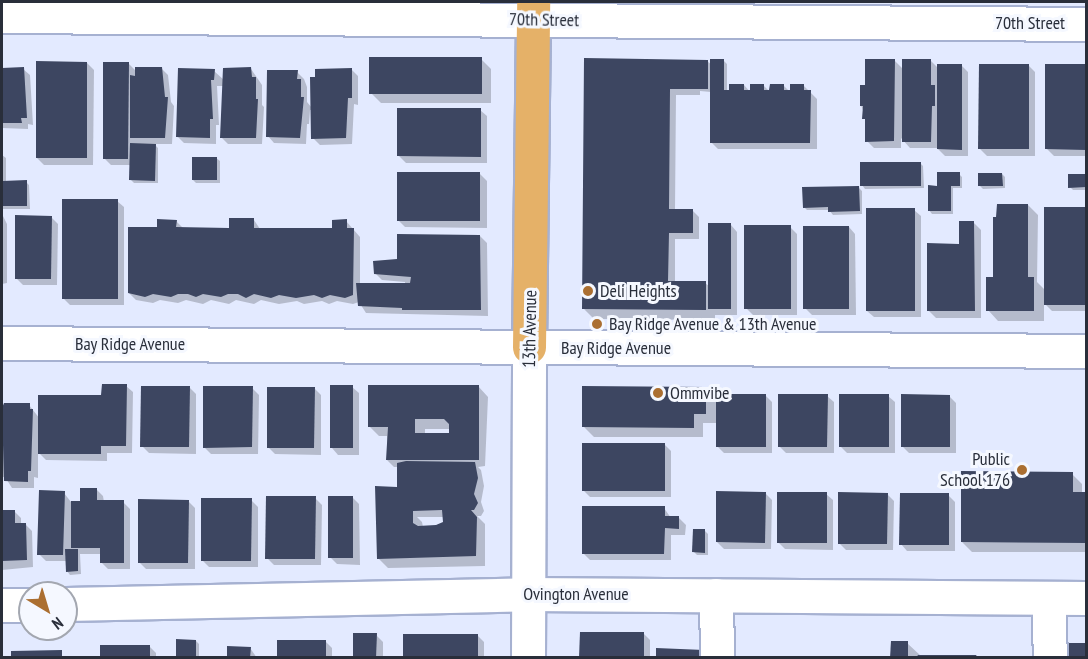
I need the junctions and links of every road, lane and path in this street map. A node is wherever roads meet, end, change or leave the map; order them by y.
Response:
1 (533, 11) edge
2 (2, 16) edge
3 (1086, 24) edge
4 (2, 343) edge
5 (529, 347) junction
6 (1086, 351) edge
7 (528, 594) junction
8 (716, 595) junction
9 (1048, 598) junction
10 (1086, 598) edge
11 (78, 604) edge
12 (18, 605) edge
13 (2, 606) edge
14 (528, 657) edge
15 (717, 657) edge
16 (1050, 657) edge

1 - 2 street, 70th Street
1 - 3 street, 70th Street
1 - 5 main road, 13th Avenue
4 - 5 street, Bay Ridge Avenue
5 - 6 street, Bay Ridge Avenue
5 - 7 street, 13th Avenue
7 - 8 street, Ovington Avenue
7 - 11 street, Ovington Avenue
7 - 14 street, 13th Avenue
8 - 9 street, Ovington Avenue
8 - 15 street
9 - 10 street, Ovington Avenue
9 - 16 street
12 - 13 street

